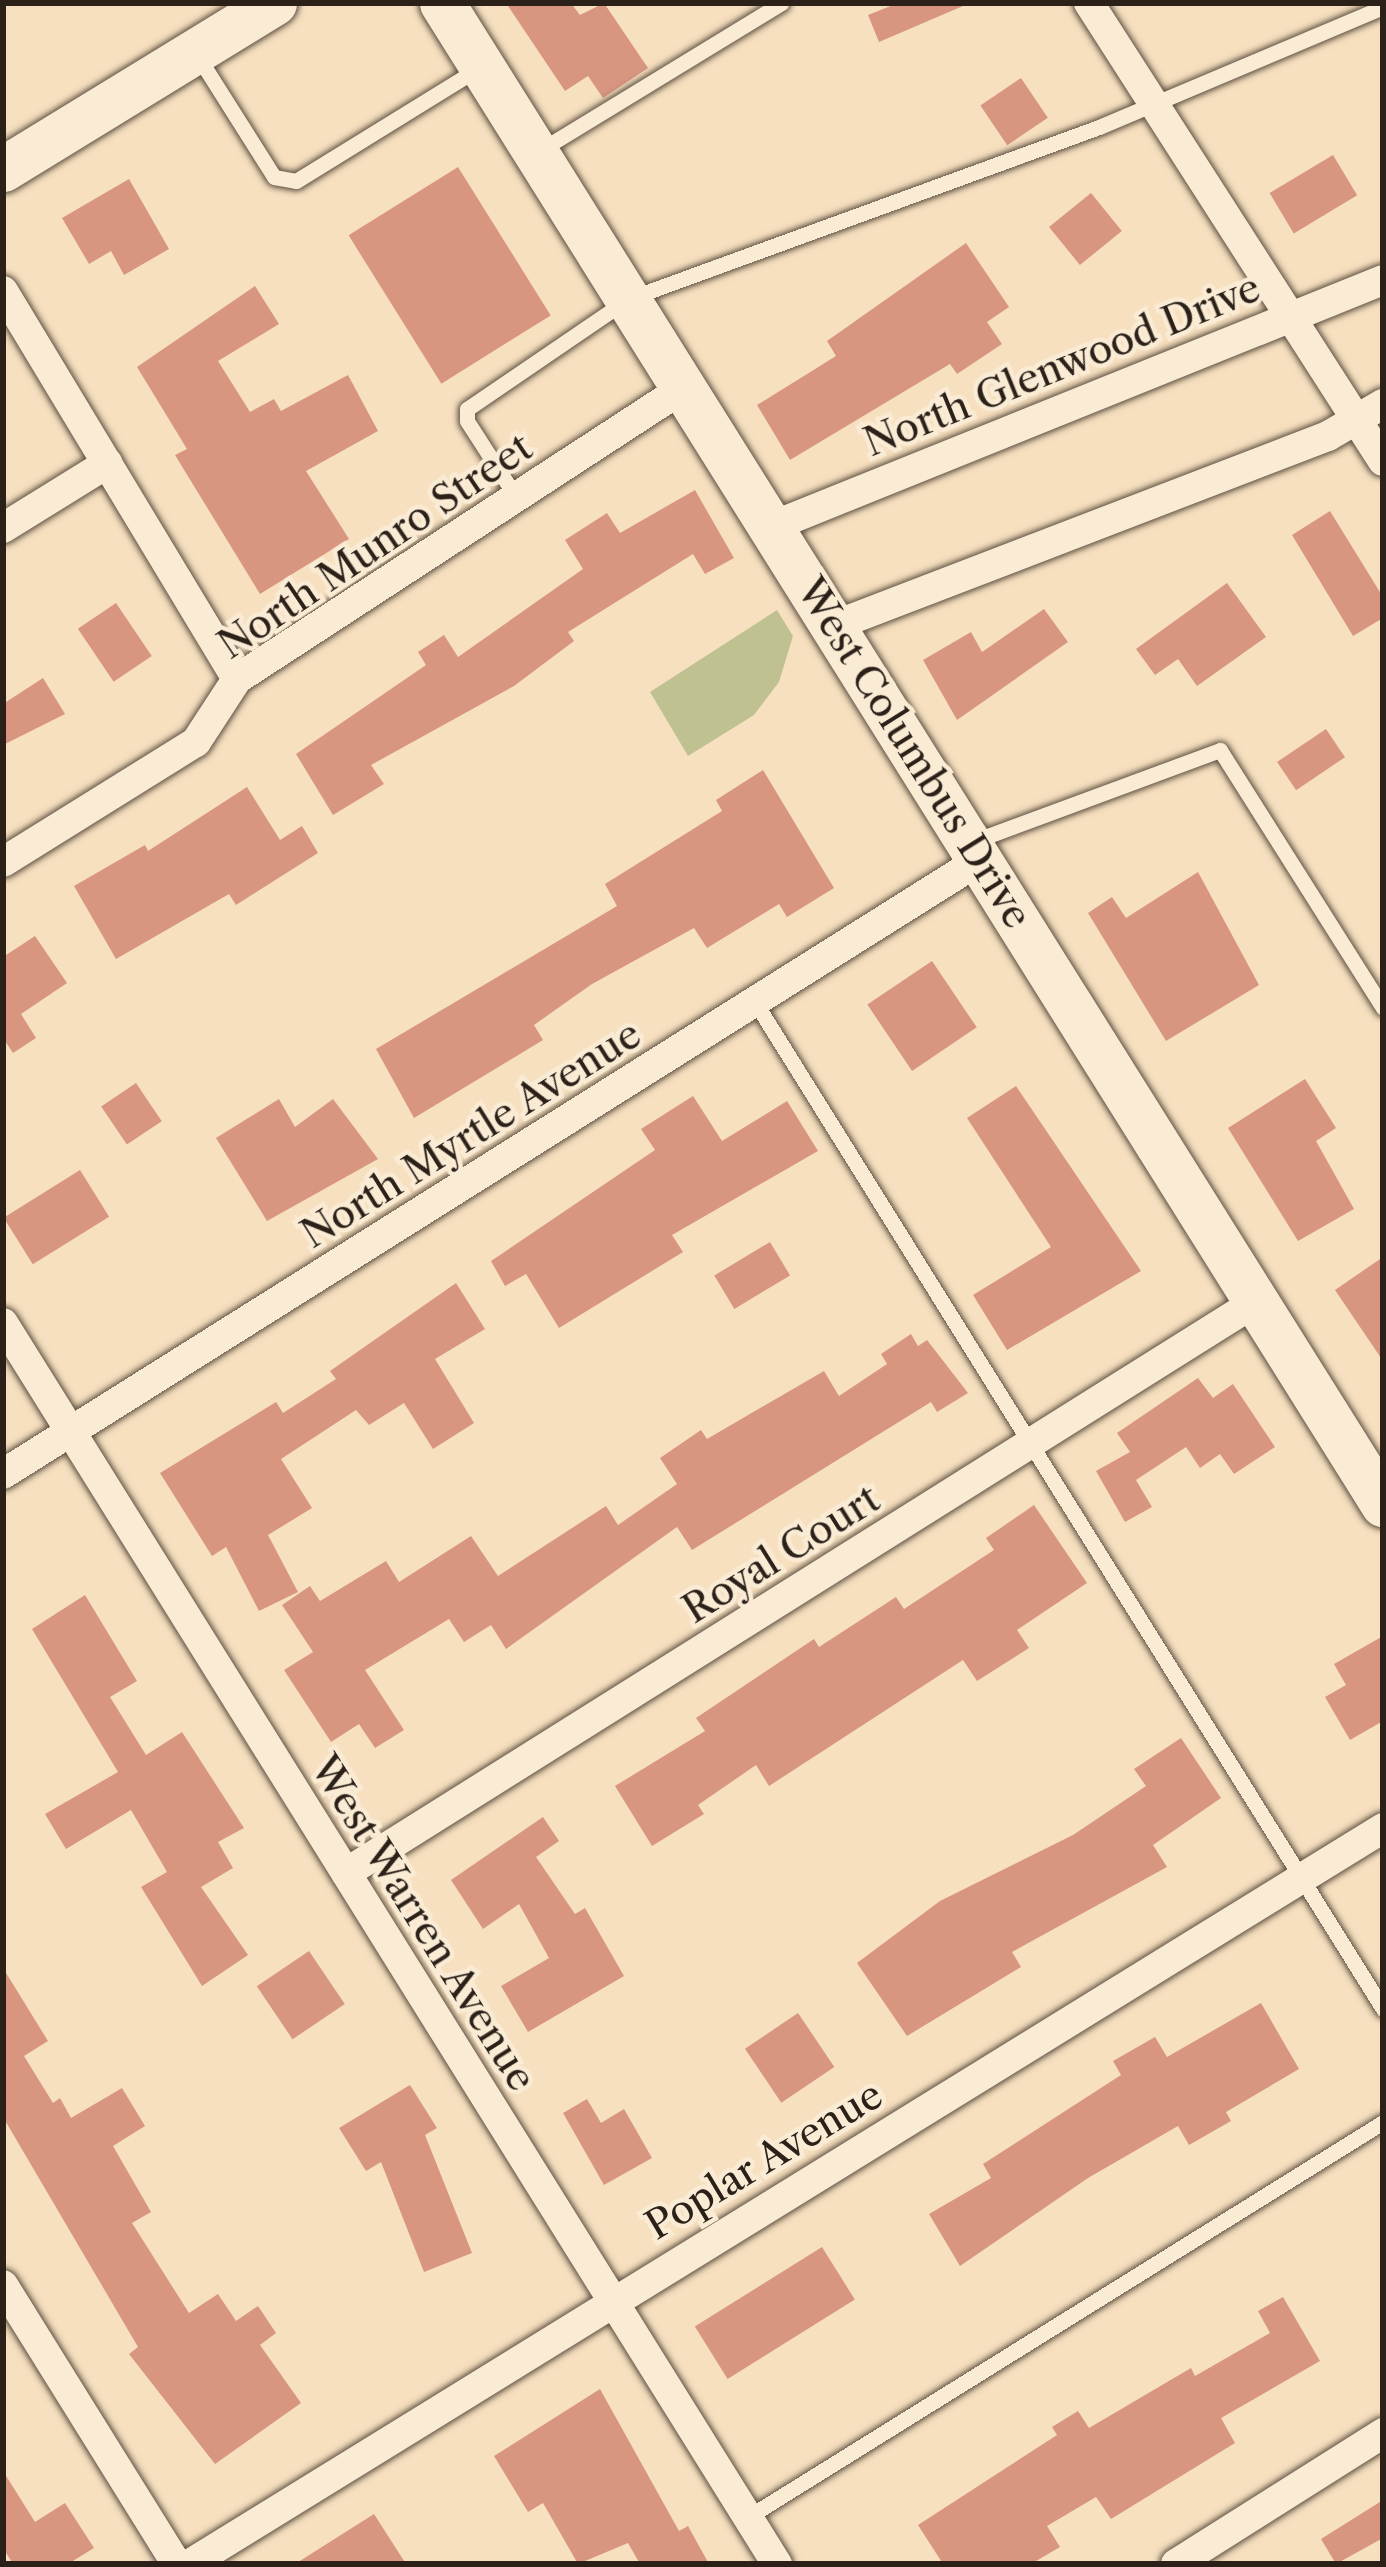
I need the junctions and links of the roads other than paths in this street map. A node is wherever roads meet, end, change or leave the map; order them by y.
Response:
1 (274, 3) edge
2 (442, 3) edge
3 (782, 3) edge
4 (1089, 3) edge
5 (1383, 7) edge
6 (196, 52) junction
7 (482, 66) junction
8 (1150, 100) junction
9 (536, 153) junction
10 (3, 169) edge
11 (1383, 280) edge
12 (3, 291) edge
13 (628, 299) junction
14 (1287, 316) junction
15 (685, 387) junction
16 (1369, 409) edge
17 (1383, 460) edge
18 (108, 464) junction
19 (516, 497) junction
20 (772, 526) junction
21 (3, 529) edge
22 (836, 625) junction
23 (237, 679) junction
24 (975, 851) junction
25 (3, 862) edge
26 (754, 1002) junction
27 (1383, 1008) edge
28 (1257, 1301) junction
29 (3, 1323) edge
30 (70, 1432) junction
31 (1031, 1442) junction
32 (3, 1474) edge
33 (1376, 1478) edge
34 (1383, 1828) edge
35 (346, 1873) junction
36 (1299, 1879) junction
37 (1383, 2009) edge
38 (1383, 2122) edge
39 (3, 2284) edge
40 (612, 2299) junction
41 (1383, 2433) edge
42 (748, 2517) junction
43 (177, 2564) edge
44 (190, 2564) edge
45 (777, 2564) edge
46 (1176, 2564) edge

1 - 6 main road
2 - 7 main road, West Columbus Drive
3 - 9 lane
4 - 8 street
5 - 8 lane
6 - 7 lane
6 - 10 main road
7 - 9 main road, West Columbus Drive
8 - 13 lane
8 - 14 street
9 - 13 main road, West Columbus Drive
11 - 14 street, North Glenwood Drive
12 - 18 street
13 - 15 main road, West Columbus Drive
13 - 19 lane
14 - 16 street
14 - 20 street, North Glenwood Drive
15 - 19 street, North Munro Street
15 - 20 main road, West Columbus Drive
16 - 17 street
16 - 22 street
18 - 21 street
18 - 23 street
19 - 23 street, North Munro Street
20 - 22 main road, West Columbus Drive
22 - 24 main road, West Columbus Drive
23 - 25 street, North Munro Street
24 - 26 street, North Myrtle Avenue
24 - 27 lane
24 - 28 main road, West Columbus Drive
26 - 30 street, North Myrtle Avenue
26 - 31 lane
28 - 31 street, Royal Court
28 - 33 main road, West Columbus Drive
29 - 30 street, West Warren Avenue
30 - 32 street, North Myrtle Avenue
30 - 35 street, West Warren Avenue
31 - 35 street, Royal Court
31 - 36 lane
34 - 36 street, Poplar Avenue
35 - 40 street, West Warren Avenue
36 - 37 lane
36 - 40 street, Poplar Avenue
38 - 42 lane
39 - 43 street
40 - 42 street, West Warren Avenue
40 - 44 street, Poplar Avenue
41 - 46 street
42 - 45 street, West Warren Avenue

